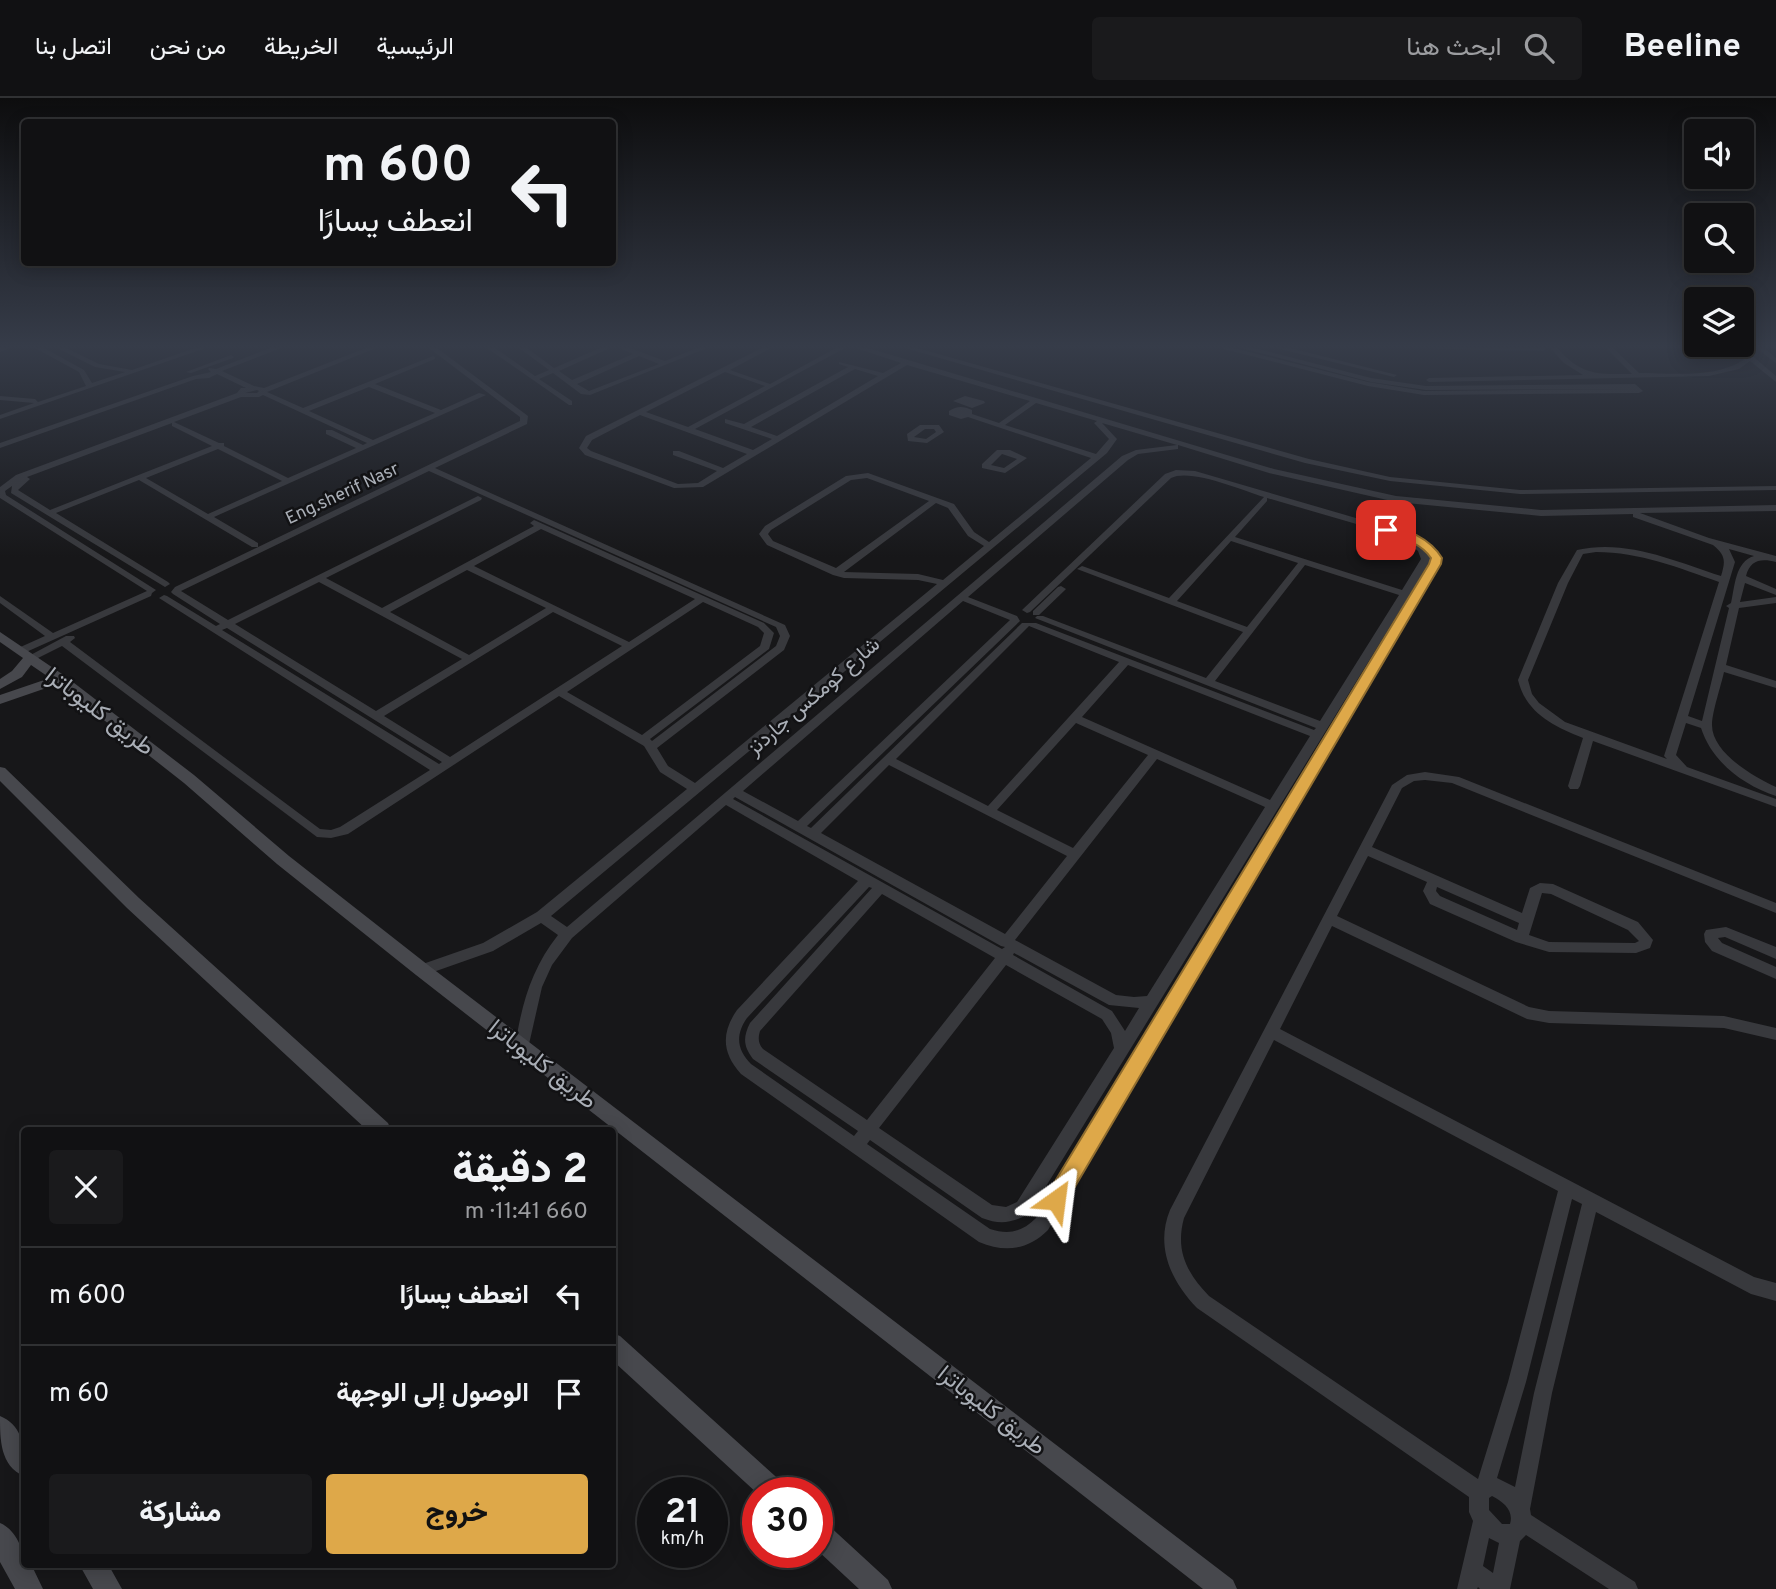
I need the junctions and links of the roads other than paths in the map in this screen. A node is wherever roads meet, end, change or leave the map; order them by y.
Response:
1 (59, 418) edge
2 (80, 418) edge
3 (184, 418) edge
4 (190, 418) edge
5 (303, 418) edge
6 (317, 418) edge
7 (431, 418) edge
8 (511, 418) edge
9 (524, 418) edge
10 (628, 418) edge
11 (654, 418) edge
12 (711, 418) edge
13 (762, 418) edge
14 (814, 418) edge
15 (949, 418) edge
16 (976, 418) edge
17 (1011, 418) edge
18 (1089, 418) edge
19 (1105, 418) edge
20 (1162, 418) edge
21 (1166, 418) edge
22 (728, 421) dead end
23 (1095, 421) junction
24 (175, 424) junction
25 (1000, 425) junction
26 (745, 427) junction
27 (936, 427) dead end
28 (688, 430) junction
29 (1209, 430) junction
30 (1029, 434) junction
31 (0, 438) edge
32 (778, 439) junction
33 (1021, 441) dead end
34 (373, 443) junction
35 (1199, 444) junction
36 (221, 445) junction
37 (0, 446) edge
38 (1184, 446) junction
39 (363, 448) junction
40 (101, 449) junction
41 (676, 453) dead end
42 (753, 453) junction
43 (1101, 454) junction
44 (1125, 458) junction
45 (1275, 468) junction
46 (427, 471) junction
47 (724, 471) junction
48 (141, 478) junction
49 (288, 481) junction
50 (1776, 482) edge
51 (1710, 486) junction
52 (1776, 488) edge
53 (1594, 492) junction
54 (1626, 492) junction
55 (478, 498) junction
56 (936, 499) junction
57 (1264, 499) junction
58 (1776, 501) edge
59 (1642, 505) junction
60 (1609, 506) junction
61 (340, 508) junction
62 (1512, 508) junction
63 (1776, 508) edge
64 (1681, 510) junction
65 (1627, 511) junction
66 (50, 513) junction
67 (207, 517) junction
68 (540, 526) junction
69 (1681, 527) junction
70 (969, 529) junction
71 (1695, 533) junction
72 (1002, 536) junction
73 (1229, 538) junction
74 (97, 542) junction
75 (1716, 542) junction
76 (255, 545) junction
77 (990, 546) junction
78 (84, 548) junction
79 (1776, 554) edge
80 (1763, 556) junction
81 (1776, 559) edge
82 (1304, 561) junction
83 (467, 566) junction
84 (1082, 569) junction
85 (836, 573) junction
86 (877, 577) junction
87 (911, 577) junction
88 (319, 578) junction
89 (1742, 578) junction
90 (1724, 580) junction
91 (945, 583) junction
92 (173, 587) junction
93 (864, 587) dead end
94 (1776, 592) edge
95 (932, 594) junction
96 (964, 594) junction
97 (1405, 594) junction
98 (155, 595) junction
99 (0, 599) edge
100 (702, 599) junction
101 (1776, 600) edge
102 (1717, 601) junction
103 (1171, 602) junction
104 (1735, 607) junction
105 (553, 608) junction
106 (383, 612) junction
107 (1026, 618) junction
108 (227, 624) junction
109 (215, 630) junction
110 (1249, 631) junction
111 (0, 636) edge
112 (57, 639) junction
113 (1705, 642) junction
114 (630, 646) junction
115 (1725, 649) junction
116 (25, 655) junction
117 (470, 659) junction
118 (1126, 662) junction
119 (1720, 667) junction
120 (60, 679) junction
121 (1208, 683) junction
122 (1692, 684) junction
123 (0, 685) edge
124 (1776, 685) edge
125 (1714, 692) junction
126 (561, 693) junction
127 (0, 701) edge
128 (1075, 718) junction
129 (1681, 718) junction
130 (381, 719) junction
131 (1706, 726) junction
132 (373, 729) junction
133 (1319, 731) junction
134 (1589, 736) junction
135 (647, 744) junction
136 (1671, 751) junction
137 (1634, 752) junction
138 (1155, 753) junction
139 (888, 760) junction
140 (450, 762) junction
141 (1679, 768) junction
142 (438, 769) junction
143 (0, 772) edge
144 (1574, 786) dead end
145 (696, 789) junction
146 (1776, 792) edge
147 (729, 795) junction
148 (1776, 803) edge
149 (1273, 806) junction
150 (990, 811) junction
151 (799, 827) junction
152 (813, 834) junction
153 (1364, 849) junction
154 (1075, 855) junction
155 (867, 880) junction
156 (1434, 880) junction
157 (880, 888) junction
158 (1776, 908) edge
159 (542, 916) junction
160 (1329, 918) junction
161 (1527, 921) junction
162 (566, 933) junction
163 (1521, 939) junction
164 (1007, 949) junction
165 (1776, 953) edge
166 (422, 970) junction
167 (1776, 973) edge
168 (1152, 1001) junction
169 (1271, 1031) junction
170 (1776, 1034) edge
171 (522, 1048) junction
172 (1122, 1049) junction
173 (378, 1127) edge
174 (868, 1130) junction
175 (856, 1146) junction
176 (1567, 1188) junction
177 (1591, 1200) junction
178 (1776, 1292) edge
179 (616, 1348) edge
180 (0, 1428) edge
181 (21, 1460) edge
182 (757, 1477) edge
183 (1482, 1489) junction
184 (1483, 1520) junction
185 (1518, 1522) junction
186 (0, 1536) edge
187 (833, 1547) edge
188 (96, 1568) edge
189 (1469, 1580) edge
190 (30, 1589) edge
191 (109, 1589) edge
192 (879, 1589) edge
193 (1224, 1589) edge
194 (1499, 1589) edge
195 (1628, 1589) edge

1 - 31 street
2 - 37 street
3 - 40 street
4 - 24 street
5 - 39 street
6 - 34 street
7 - 34 street
8 - 61 street
9 - 46 street, Eng.sherif Nasr
10 - 47 street
11 - 28 street
12 - 28 street
13 - 26 street
14 - 32 street
15 - 27 street
16 - 25 street
17 - 25 street
18 - 23 street
19 - 35 street
20 - 29 street
21 - 29 street
22 - 26 street
23 - 38 street
23 - 43 street
24 - 36 street
24 - 40 street
25 - 30 street
26 - 32 street
28 - 42 street
29 - 51 street
29 - 53 street
30 - 33 street
30 - 43 street
32 - 42 street
34 - 39 street
35 - 38 street, شارع كومكس جاردنز
35 - 45 street
36 - 48 street
36 - 49 street
38 - 44 street, شارع كومكس جاردنز
38 - 45 street
39 - 49 street
40 - 66 street
40 - 78 street
41 - 47 street
42 - 47 street
43 - 44 street
43 - 72 street, شارع كومكس جاردنز
44 - 96 street, شارع كومكس جاردنز
45 - 62 street
46 - 55 street
46 - 61 street, Eng.sherif Nasr
46 - 135 street
48 - 66 street
48 - 67 street
49 - 67 street
50 - 51 street
51 - 52 street
51 - 54 street
53 - 54 street
53 - 60 street
54 - 59 street
55 - 68 street
55 - 88 street
56 - 70 street
56 - 85 street
56 - 85 street
57 - 73 street
57 - 84 street
57 - 97 street
58 - 59 street
59 - 60 street
60 - 62 street
61 - 76 street
61 - 92 street, Eng.sherif Nasr
62 - 65 street
63 - 64 street
64 - 65 street
64 - 69 street
65 - 69 street
66 - 74 street
67 - 76 street
68 - 83 street
68 - 100 street
69 - 71 street
70 - 72 street
70 - 77 street
71 - 75 street
71 - 79 street
72 - 77 street, شارع كومكس جاردنز
73 - 82 street
73 - 103 street
74 - 78 street
74 - 92 street
75 - 80 street
75 - 90 street
76 - 92 street
77 - 91 street, شارع كومكس جاردنز
78 - 98 street
80 - 81 street
80 - 89 street
82 - 97 street
82 - 110 street
83 - 105 street
83 - 106 street
84 - 103 street
84 - 107 street
85 - 86 street
86 - 87 street
86 - 93 street
87 - 91 street
87 - 95 street
88 - 106 street
88 - 108 street
89 - 94 street
89 - 104 street
90 - 102 street
90 - 134 street
91 - 95 street, شارع كومكس جاردنز
92 - 98 street
92 - 98 street
92 - 108 street
95 - 145 street, شارع كومكس جاردنز
96 - 107 street
96 - 147 street, شارع كومكس جاردنز
97 - 133 street
98 - 109 street
98 - 112 street
99 - 112 street
100 - 114 street
100 - 135 street
101 - 104 street
102 - 104 street
102 - 113 street
103 - 110 street
104 - 115 street
105 - 114 street
105 - 117 street
106 - 117 street
107 - 118 street
107 - 121 street
107 - 139 street
107 - 151 street
107 - 175 street
108 - 109 street
108 - 130 street
109 - 132 street
110 - 121 street
111 - 116 main road, طريق كليوباترا
112 - 116 street
112 - 142 street
113 - 115 street
113 - 122 street
114 - 126 street
115 - 119 street
116 - 120 main road, طريق كليوباترا
116 - 123 main road
117 - 130 street
118 - 128 street
118 - 133 street
119 - 124 street
119 - 125 street
120 - 127 main road
120 - 166 main road, طريق كليوباترا
121 - 133 street
122 - 125 street
122 - 129 street
125 - 131 street
126 - 135 street
126 - 140 street
128 - 138 street
128 - 150 street
129 - 131 street
129 - 136 street
130 - 132 street
130 - 140 street
131 - 146 street
132 - 142 street
133 - 149 street
134 - 137 street
134 - 144 street
135 - 145 street
136 - 137 street
136 - 141 street
137 - 141 street
138 - 149 street
138 - 154 street
139 - 150 street
139 - 152 street
140 - 142 street
141 - 148 street
143 - 173 main road
145 - 159 street, شارع كومكس جاردنز
147 - 151 street
147 - 155 street
147 - 162 street, شارع كومكس جاردنز
149 - 168 street
150 - 154 street
151 - 152 street
152 - 164 street
153 - 156 street
153 - 158 street
153 - 160 street
154 - 164 street
155 - 157 street
155 - 175 street
156 - 161 street
156 - 163 street
157 - 164 street
157 - 174 street
159 - 162 street
159 - 166 street, شارع كومكس جاردنز
160 - 169 street
160 - 170 street
161 - 163 street
161 - 163 street
162 - 171 street, شارع كومكس جاردنز
164 - 168 street
164 - 172 street
164 - 174 street
165 - 167 street
166 - 171 main road, طريق كليوباترا
168 - 172 street
169 - 176 street
169 - 183 street
171 - 193 main road, طريق كليوباترا
172 - 174 street
174 - 175 street
176 - 177 street
176 - 183 street
177 - 178 street
177 - 185 street
179 - 182 main road
180 - 181 main road
183 - 184 street
183 - 185 street
184 - 185 street
184 - 189 street
185 - 194 street
185 - 195 street
186 - 190 main road
187 - 192 main road
188 - 191 main road
189 - 194 street

